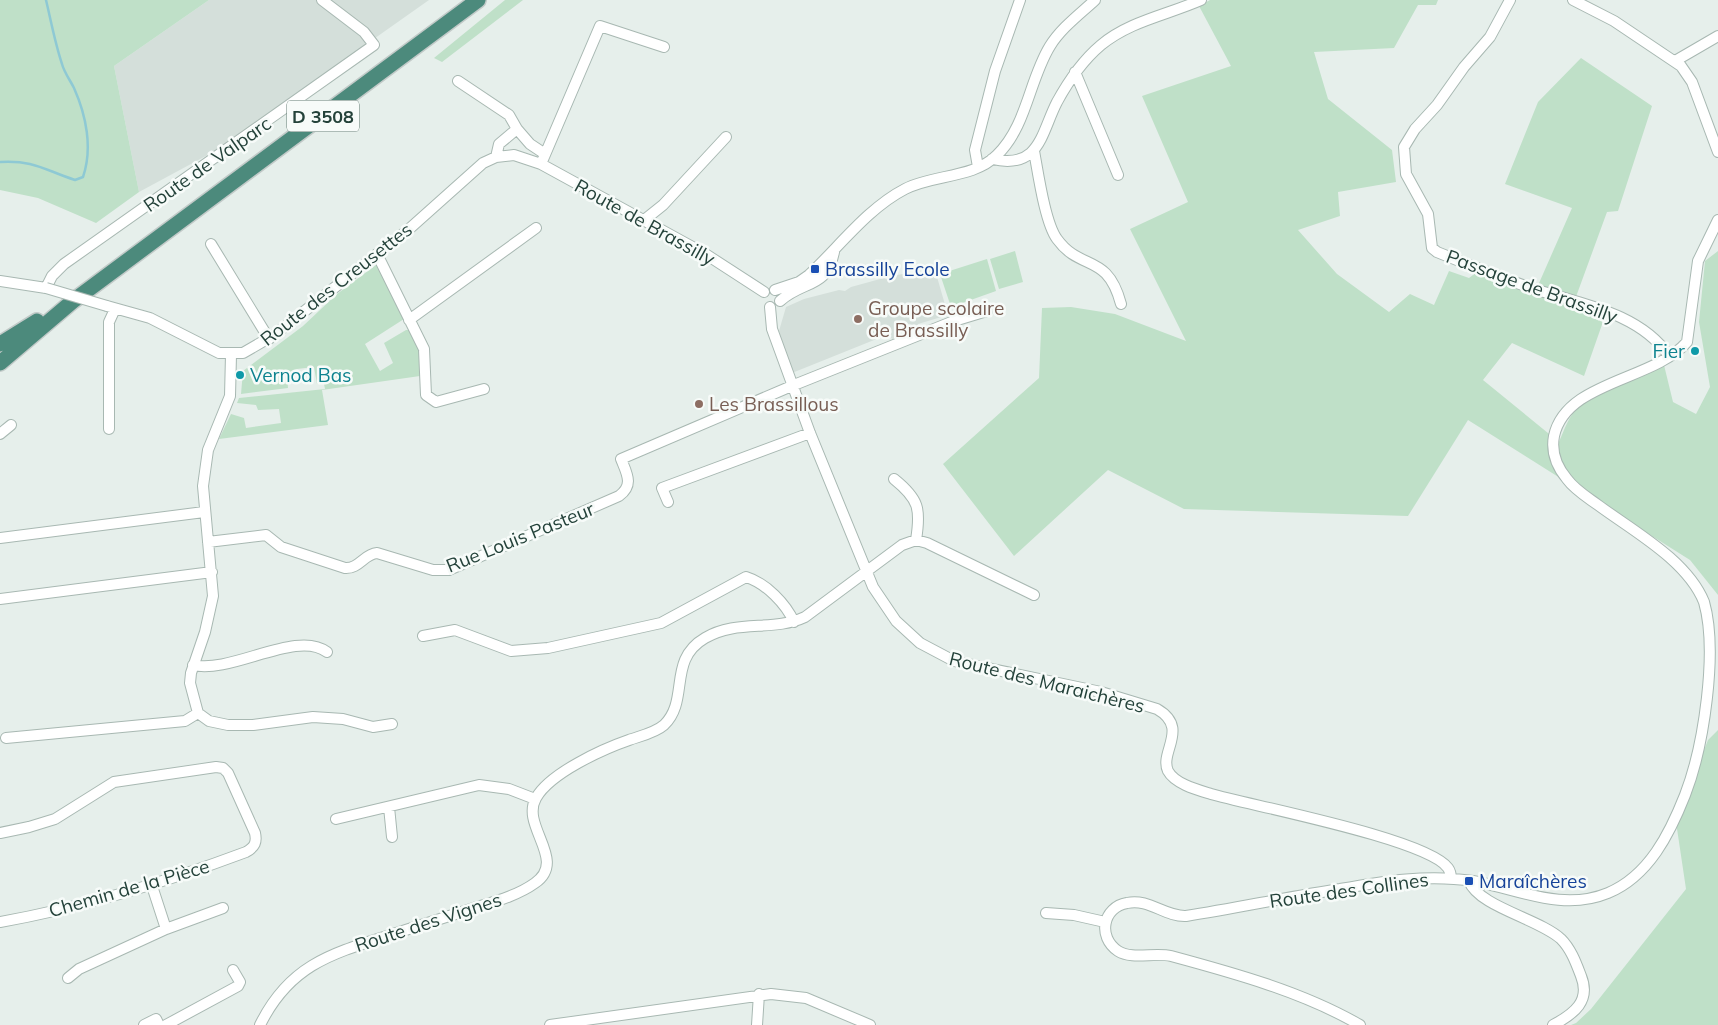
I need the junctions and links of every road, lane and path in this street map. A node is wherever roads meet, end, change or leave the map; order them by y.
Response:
1 (322, 0) edge
2 (478, 0) edge
3 (1020, 0) edge
4 (1095, 0) edge
5 (1201, 0) edge
6 (1510, 0) edge
7 (1573, 0) edge
8 (1718, 36) edge
9 (664, 47) dead end
10 (1675, 61) junction
11 (1075, 72) junction
12 (458, 81) dead end
13 (517, 129) junction
14 (726, 137) dead end
15 (1034, 151) junction
16 (1718, 152) edge
17 (524, 156) joint
18 (496, 157) junction
19 (543, 159) junction
20 (992, 159) junction
21 (978, 167) junction
22 (1118, 175) dead end
23 (1718, 220) edge
24 (643, 221) junction
25 (536, 228) dead end
26 (211, 244) dead end
27 (834, 252) junction
28 (377, 254) junction
29 (0, 281) edge
30 (98, 283) junction
31 (46, 288) junction
32 (775, 290) junction
33 (764, 292) junction
34 (780, 301) junction
35 (1121, 304) dead end
36 (111, 307) junction
37 (770, 307) junction
38 (987, 311) dead end
39 (410, 320) junction
40 (269, 339) junction
41 (0, 344) edge
42 (231, 355) junction
43 (1669, 356) junction
44 (0, 363) edge
45 (792, 386) junction
46 (484, 389) dead end
47 (11, 425) dead end
48 (109, 429) dead end
49 (810, 433) junction
50 (0, 434) edge
51 (894, 479) dead end
52 (668, 502) dead end
53 (204, 512) junction
54 (0, 538) edge
55 (916, 540) junction
56 (208, 542) junction
57 (212, 572) junction
58 (867, 572) junction
59 (1034, 595) dead end
60 (0, 599) edge
61 (794, 622) junction
62 (423, 636) dead end
63 (327, 652) dead end
64 (193, 665) junction
65 (198, 713) junction
66 (392, 724) dead end
67 (6, 738) dead end
68 (535, 799) junction
69 (389, 807) junction
70 (336, 819) dead end
71 (0, 833) edge
72 (392, 837) dead end
73 (1451, 879) junction
74 (1469, 881) junction
75 (152, 886) junction
76 (223, 908) dead end
77 (1046, 913) dead end
78 (0, 922) edge
79 (1105, 922) junction
80 (166, 930) junction
81 (233, 970) dead end
82 (68, 978) dead end
83 (759, 994) junction
84 (144, 1025) edge
85 (159, 1025) edge
86 (166, 1025) edge
87 (260, 1025) edge
88 (550, 1025) edge
89 (757, 1025) edge
90 (870, 1025) edge
91 (1360, 1025) edge
92 (1553, 1025) edge

1 - 31 street, Route de Valparc
2 - 30 highway, D 3508
3 - 21 street
4 - 20 street
5 - 11 street
6 - 43 street, Passage de Brassilly
7 - 10 street
8 - 10 street
9 - 19 street
10 - 16 street
11 - 15 street
11 - 22 street
12 - 13 street
13 - 18 street
13 - 19 street
14 - 24 street
15 - 20 street
15 - 35 street
17 - 18 street, Route des Creusettes
17 - 19 street, Route de Brassilly
18 - 28 street, Route des Creusettes
19 - 24 street, Route de Brassilly
20 - 21 street
21 - 27 street
23 - 43 street
24 - 33 street, Route de Brassilly
25 - 39 street
26 - 40 street
27 - 32 street
27 - 34 street
28 - 39 street
28 - 40 street, Route des Creusettes
29 - 31 street
30 - 41 highway
30 - 44 highway, D 3508
31 - 36 street, bridge
32 - 33 street
32 - 34 street
33 - 37 street
34 - 37 street
36 - 42 street
36 - 48 street
37 - 45 street
38 - 45 street
39 - 46 street
40 - 42 street, Route des Creusettes
42 - 53 street
43 - 74 street, Route des Collines
45 - 49 street
45 - 56 street, Rue Louis Pasteur
47 - 50 street
49 - 52 street
49 - 58 street
51 - 55 street
53 - 54 street
53 - 56 street
55 - 58 street
55 - 59 street
56 - 57 street
57 - 60 street
57 - 64 street
58 - 61 street
58 - 73 street, Route des Maraichères
61 - 62 street
61 - 68 street
63 - 64 street
64 - 65 street
65 - 66 street
65 - 67 street
68 - 69 street
68 - 87 street, Route des Vignes
69 - 70 street
69 - 72 street
71 - 75 street, Chemin de la Pièce
73 - 74 street, Route des Collines
73 - 79 street, Route des Collines
74 - 92 street
75 - 78 street, Chemin de la Pièce
75 - 80 street
76 - 80 street
77 - 79 street
79 - 91 street
80 - 82 street
81 - 86 street
83 - 88 street
83 - 89 street
83 - 90 street
84 - 85 street

